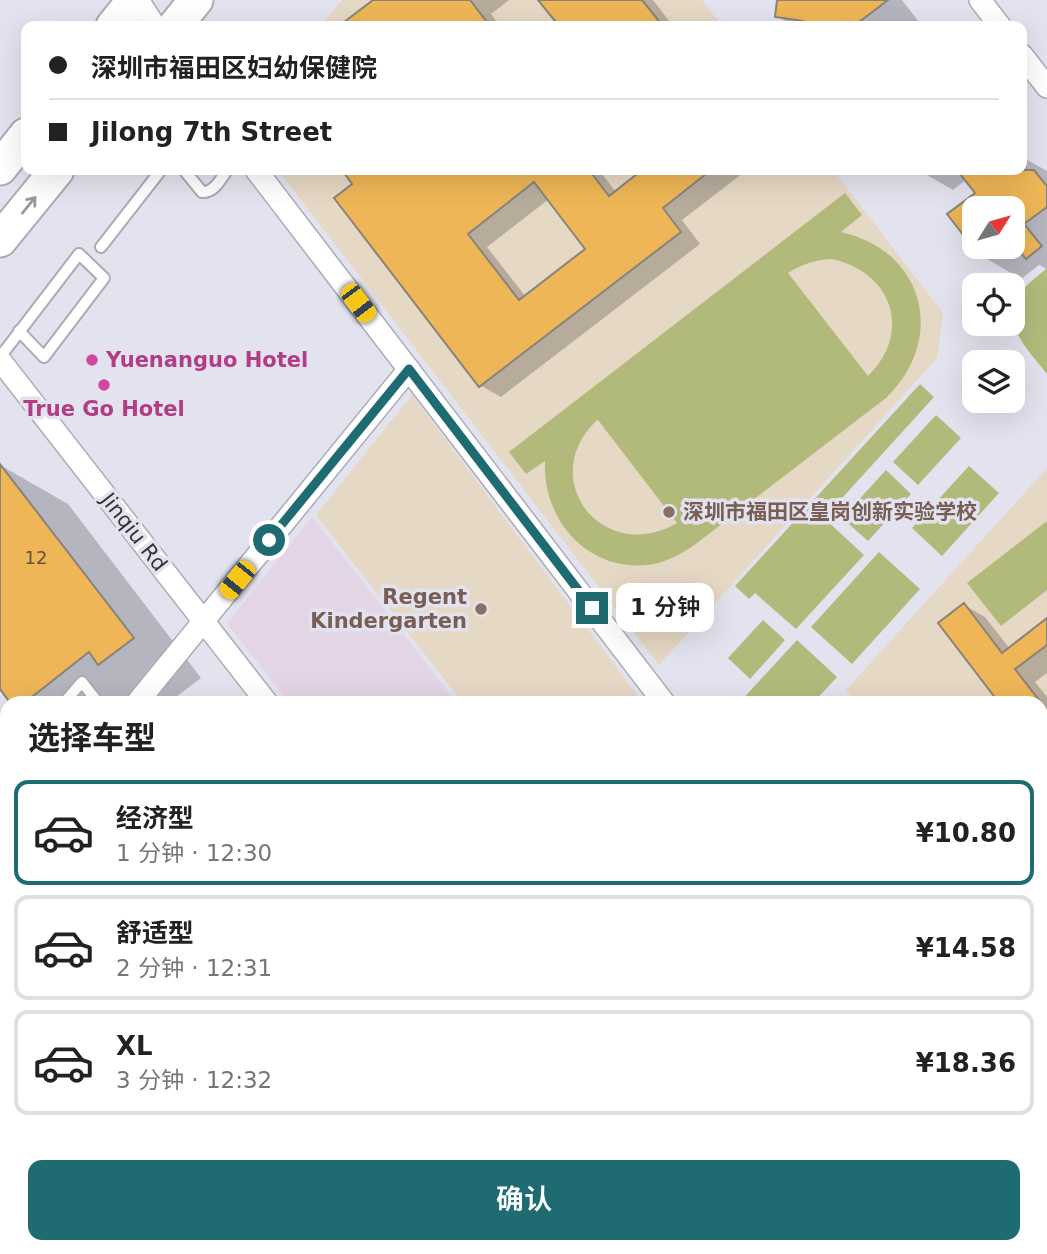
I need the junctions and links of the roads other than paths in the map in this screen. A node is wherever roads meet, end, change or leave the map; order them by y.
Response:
1 (136, 0) edge
2 (196, 0) edge
3 (980, 0) edge
4 (117, 21) edge
5 (151, 21) edge
6 (179, 21) edge
7 (996, 21) edge
8 (1027, 61) edge
9 (1047, 87) edge
10 (21, 141) edge
11 (0, 168) edge
12 (53, 175) edge
13 (157, 175) edge
14 (188, 175) edge
15 (224, 175) edge
16 (260, 175) edge
17 (0, 240) edge
18 (101, 247) dead end
19 (19, 331) junction
20 (0, 358) edge
21 (409, 369) junction
22 (204, 621) junction
23 (70, 696) edge
24 (93, 696) edge
25 (143, 696) edge
26 (262, 696) edge
27 (655, 696) edge

1 - 4 main road
1 - 5 street
2 - 6 main road
3 - 7 street
8 - 9 street
10 - 11 main road
17 -> 12 main road
13 - 18 lane
14 - 15 lane
16 - 21 street
19 - 19 lane
19 - 20 lane
20 - 22 street, Jinqiu Rd
21 - 22 street
21 - 27 street
22 - 25 street
22 - 26 street, Jinqiu Rd
23 - 24 lane

